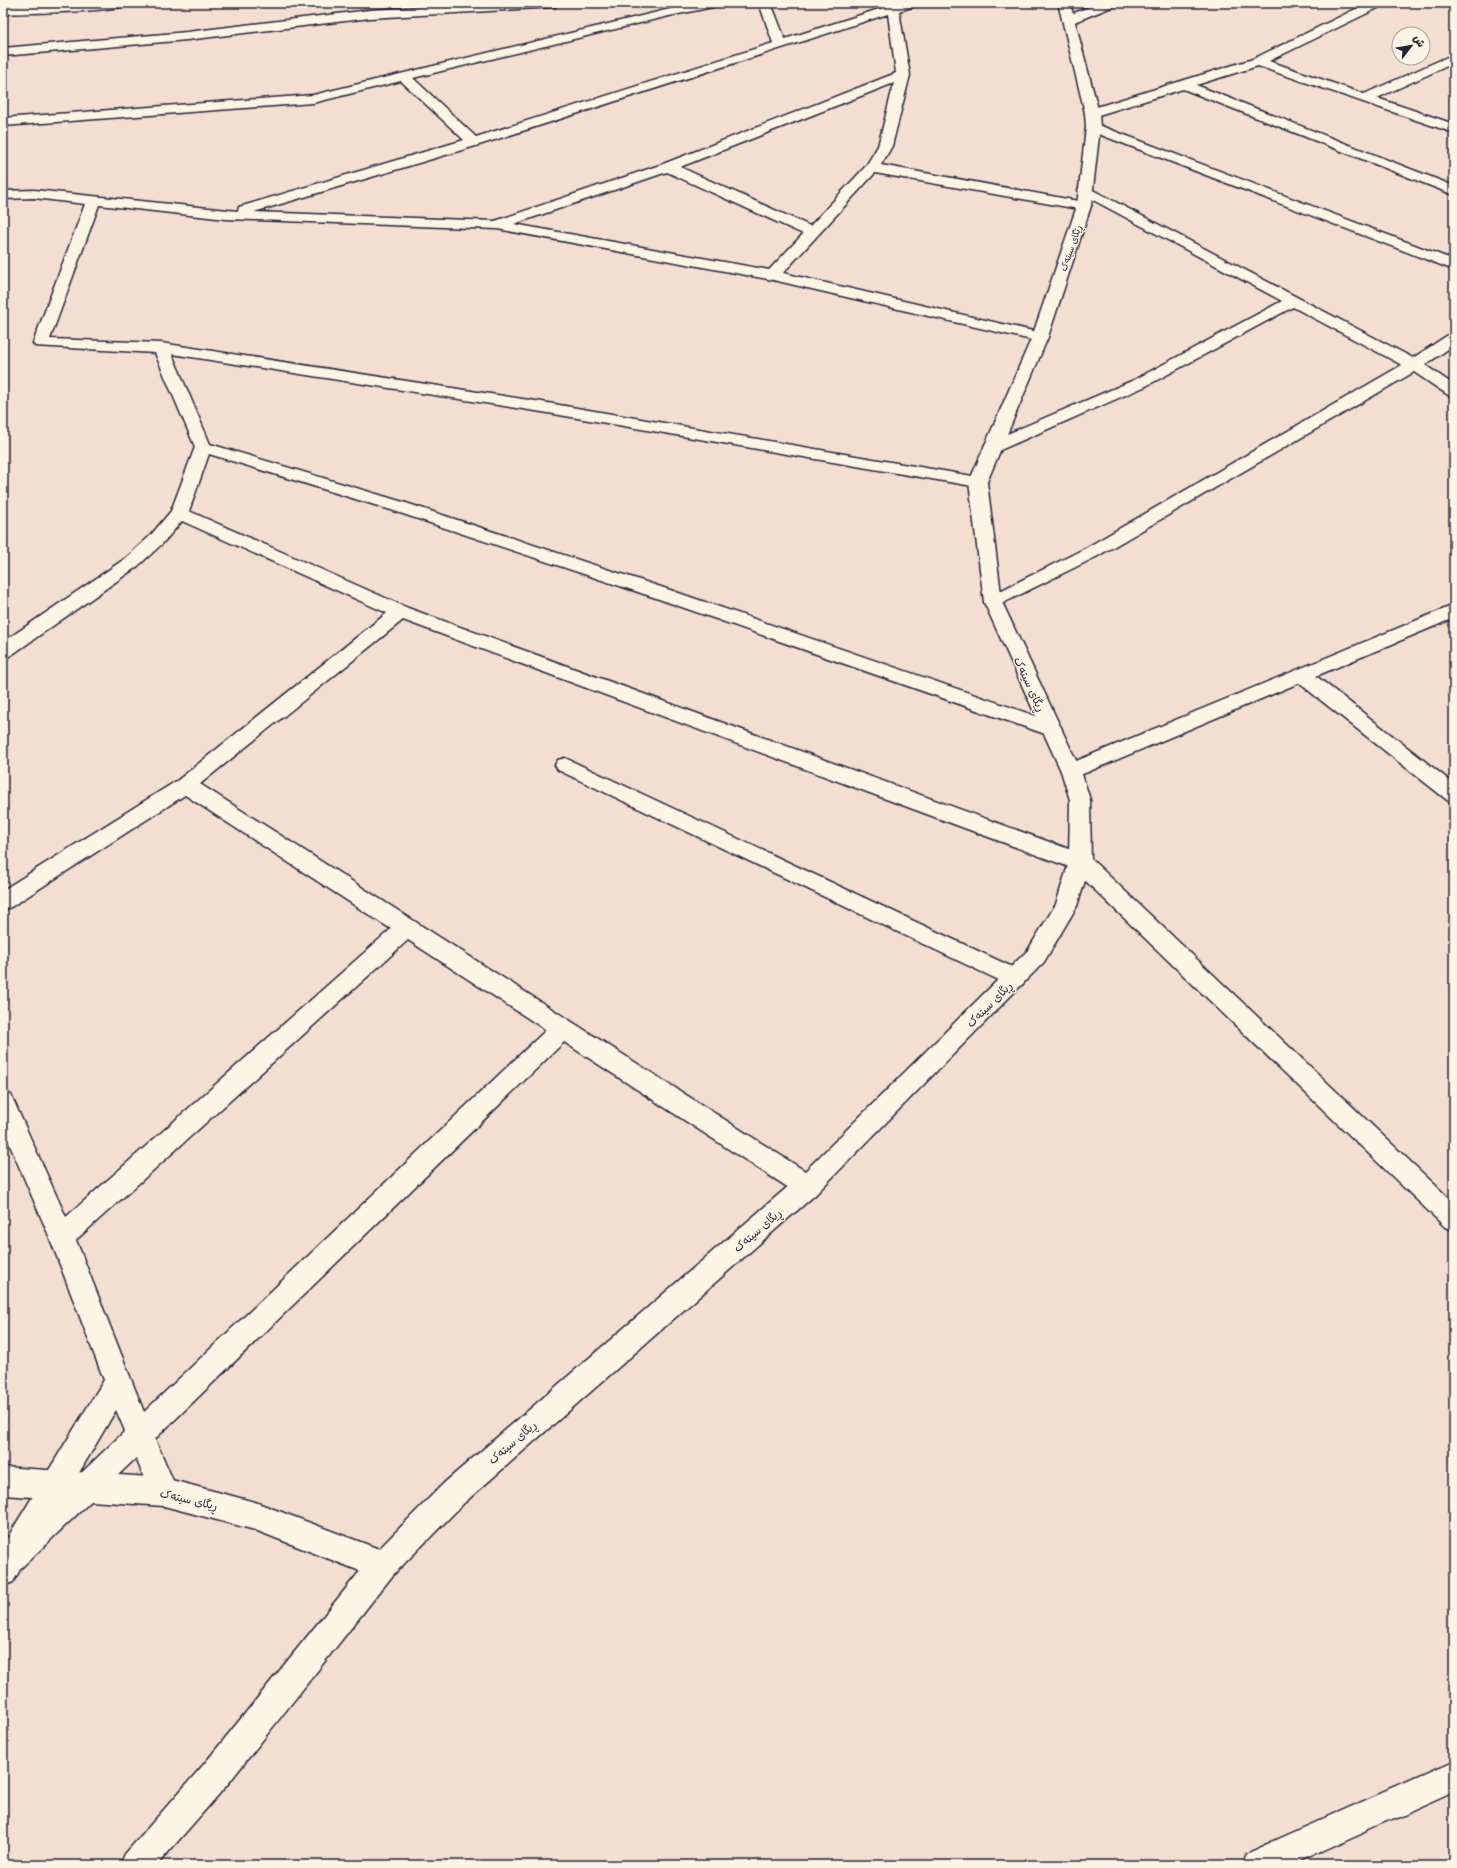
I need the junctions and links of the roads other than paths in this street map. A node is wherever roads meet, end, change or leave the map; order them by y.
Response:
1 (127, 3) edge
2 (555, 3) edge
3 (713, 3) edge
4 (764, 3) edge
5 (911, 3) edge
6 (1064, 3) edge
7 (1110, 3) edge
8 (1378, 3) edge
9 (892, 9) junction
10 (3, 10) edge
11 (1068, 20) junction
12 (780, 44) junction
13 (3, 52) edge
14 (1454, 58) edge
15 (1258, 62) junction
16 (903, 75) junction
17 (403, 76) junction
18 (1183, 85) junction
19 (1366, 98) junction
20 (1093, 120) junction
21 (3, 122) edge
22 (1454, 129) edge
23 (474, 142) junction
24 (668, 167) junction
25 (872, 168) junction
26 (1085, 190) junction
27 (1454, 192) edge
28 (3, 195) edge
29 (93, 201) junction
30 (1084, 206) junction
31 (226, 215) junction
32 (497, 225) junction
33 (812, 232) junction
34 (1454, 265) edge
35 (773, 275) junction
36 (1293, 302) junction
37 (1040, 337) junction
38 (1454, 338) edge
39 (161, 348) junction
40 (1414, 365) junction
41 (1454, 392) edge
42 (203, 446) junction
43 (992, 447) junction
44 (978, 482) junction
45 (180, 513) junction
46 (993, 602) junction
47 (1454, 611) edge
48 (402, 612) junction
49 (3, 651) edge
50 (1301, 675) junction
51 (1052, 729) junction
52 (565, 765) dead end
53 (1071, 771) junction
54 (185, 785) junction
55 (1454, 795) edge
56 (1080, 862) junction
57 (3, 901) edge
58 (407, 928) junction
59 (1015, 978) junction
60 (562, 1029) junction
61 (3, 1102) edge
62 (807, 1186) junction
63 (1454, 1219) edge
64 (62, 1236) junction
65 (118, 1382) junction
66 (140, 1436) junction
67 (3, 1481) edge
68 (56, 1484) junction
69 (87, 1485) junction
70 (164, 1492) junction
71 (7, 1565) edge
72 (383, 1565) junction
73 (1454, 1776) edge
74 (136, 1865) edge
75 (1256, 1865) edge

1 - 10 street
2 - 13 street
3 - 17 street
4 - 12 street
5 - 9 street
6 - 11 street, ڕێگای سیتەک
7 - 11 street
8 - 15 street
9 - 12 street
9 - 16 street
11 - 20 street, ڕێگای سیتەک
12 - 23 street
14 - 19 street
15 - 18 street
15 - 19 street
16 - 24 street
16 - 25 street
17 - 21 street
17 - 23 street
18 - 20 street
18 - 27 street
19 - 22 street
20 - 26 street, ڕێگای سیتەک
20 - 34 street
23 - 31 street
24 - 32 street
24 - 33 street
25 - 30 street
25 - 33 street
26 - 30 street, ڕێگای سیتەک
26 - 36 street
28 - 29 street
29 - 31 street
29 - 39 street
30 - 37 street, ڕێگای سیتەک
31 - 32 street
32 - 35 street
33 - 35 street
35 - 37 street
36 - 40 street
36 - 43 street
37 - 43 street, ڕێگای سیتەک
38 - 40 street
39 - 42 street
39 - 44 street
40 - 41 street
40 - 46 street
42 - 45 street
42 - 51 street
43 - 44 street, ڕێگای سیتەک
44 - 46 street, ڕیگای سیتەک
45 - 48 street
45 - 49 street
46 - 51 street, ڕیگای سیتەک
47 - 50 street
48 - 54 street
48 - 56 street
50 - 53 street
50 - 55 street
51 - 53 street, ڕیگای سیتەک
52 - 59 street
53 - 56 street, ڕیگای سیتەک
54 - 57 street
54 - 58 street
56 - 59 street, ڕیگای سیتەک
56 - 63 street
58 - 60 street
58 - 64 street
59 - 62 street, ڕیگای سیتەک
60 - 62 street
60 - 66 street
61 - 64 street
62 - 72 street, ڕیگای سیتەک
64 - 65 street
65 - 66 street
65 - 68 street
66 - 69 street
66 - 70 street
67 - 68 street, ڕیگای سیتەک
68 - 69 street, ڕیگای سیتەک
68 - 71 street
69 - 70 street, ڕیگای سیتەک
69 - 71 street
70 - 72 street, ڕیگای سیتەک
72 - 74 street
73 - 75 street

